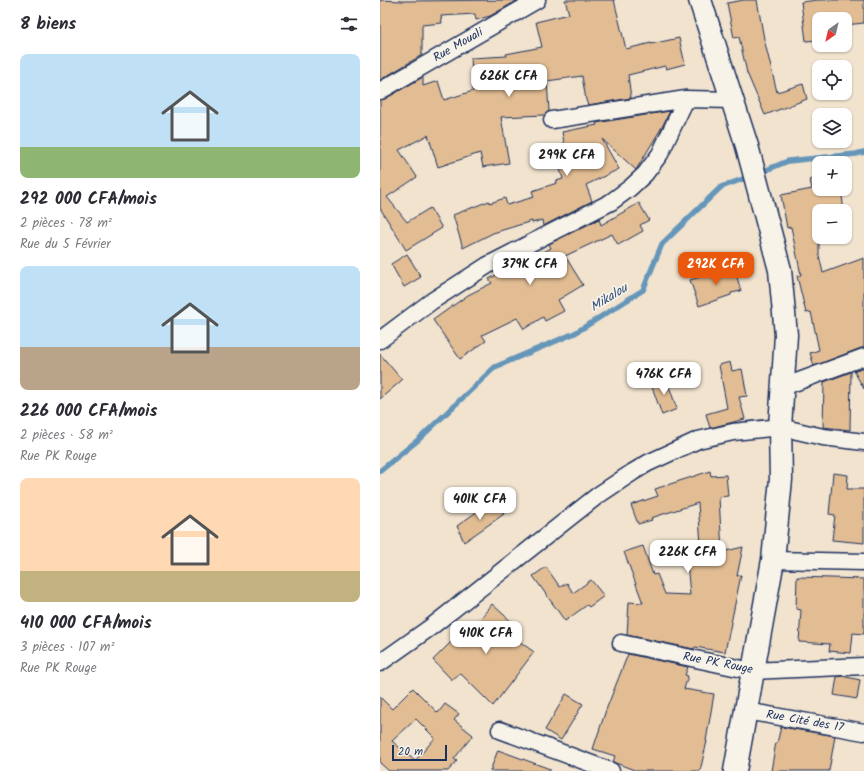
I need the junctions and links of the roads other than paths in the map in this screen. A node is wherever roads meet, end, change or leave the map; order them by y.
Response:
1 (537, 0) edge
2 (702, 0) edge
3 (380, 91) edge
4 (686, 99) junction
5 (732, 100) junction
6 (552, 120) dead end
7 (380, 340) edge
8 (864, 357) edge
9 (783, 387) junction
10 (780, 427) junction
11 (864, 442) edge
12 (773, 560) junction
13 (864, 562) edge
14 (621, 643) dead end
15 (380, 662) edge
16 (864, 666) edge
17 (752, 671) junction
18 (746, 711) junction
19 (500, 730) dead end
20 (864, 732) edge
21 (611, 771) edge
22 (735, 771) edge

1 - 3 street, Rue Mouali
2 - 5 highway
4 - 5 street
4 - 6 street
4 - 7 street
5 - 9 highway
8 - 9 street
9 - 10 highway
10 - 11 street
10 - 12 highway
10 - 15 street
12 - 13 street
12 - 17 highway
14 - 17 street, Rue PK Rouge
16 - 17 street, Rue PK Rouge
17 - 18 highway
18 - 20 street, Rue Cité des 17
18 - 22 highway
19 - 21 street

